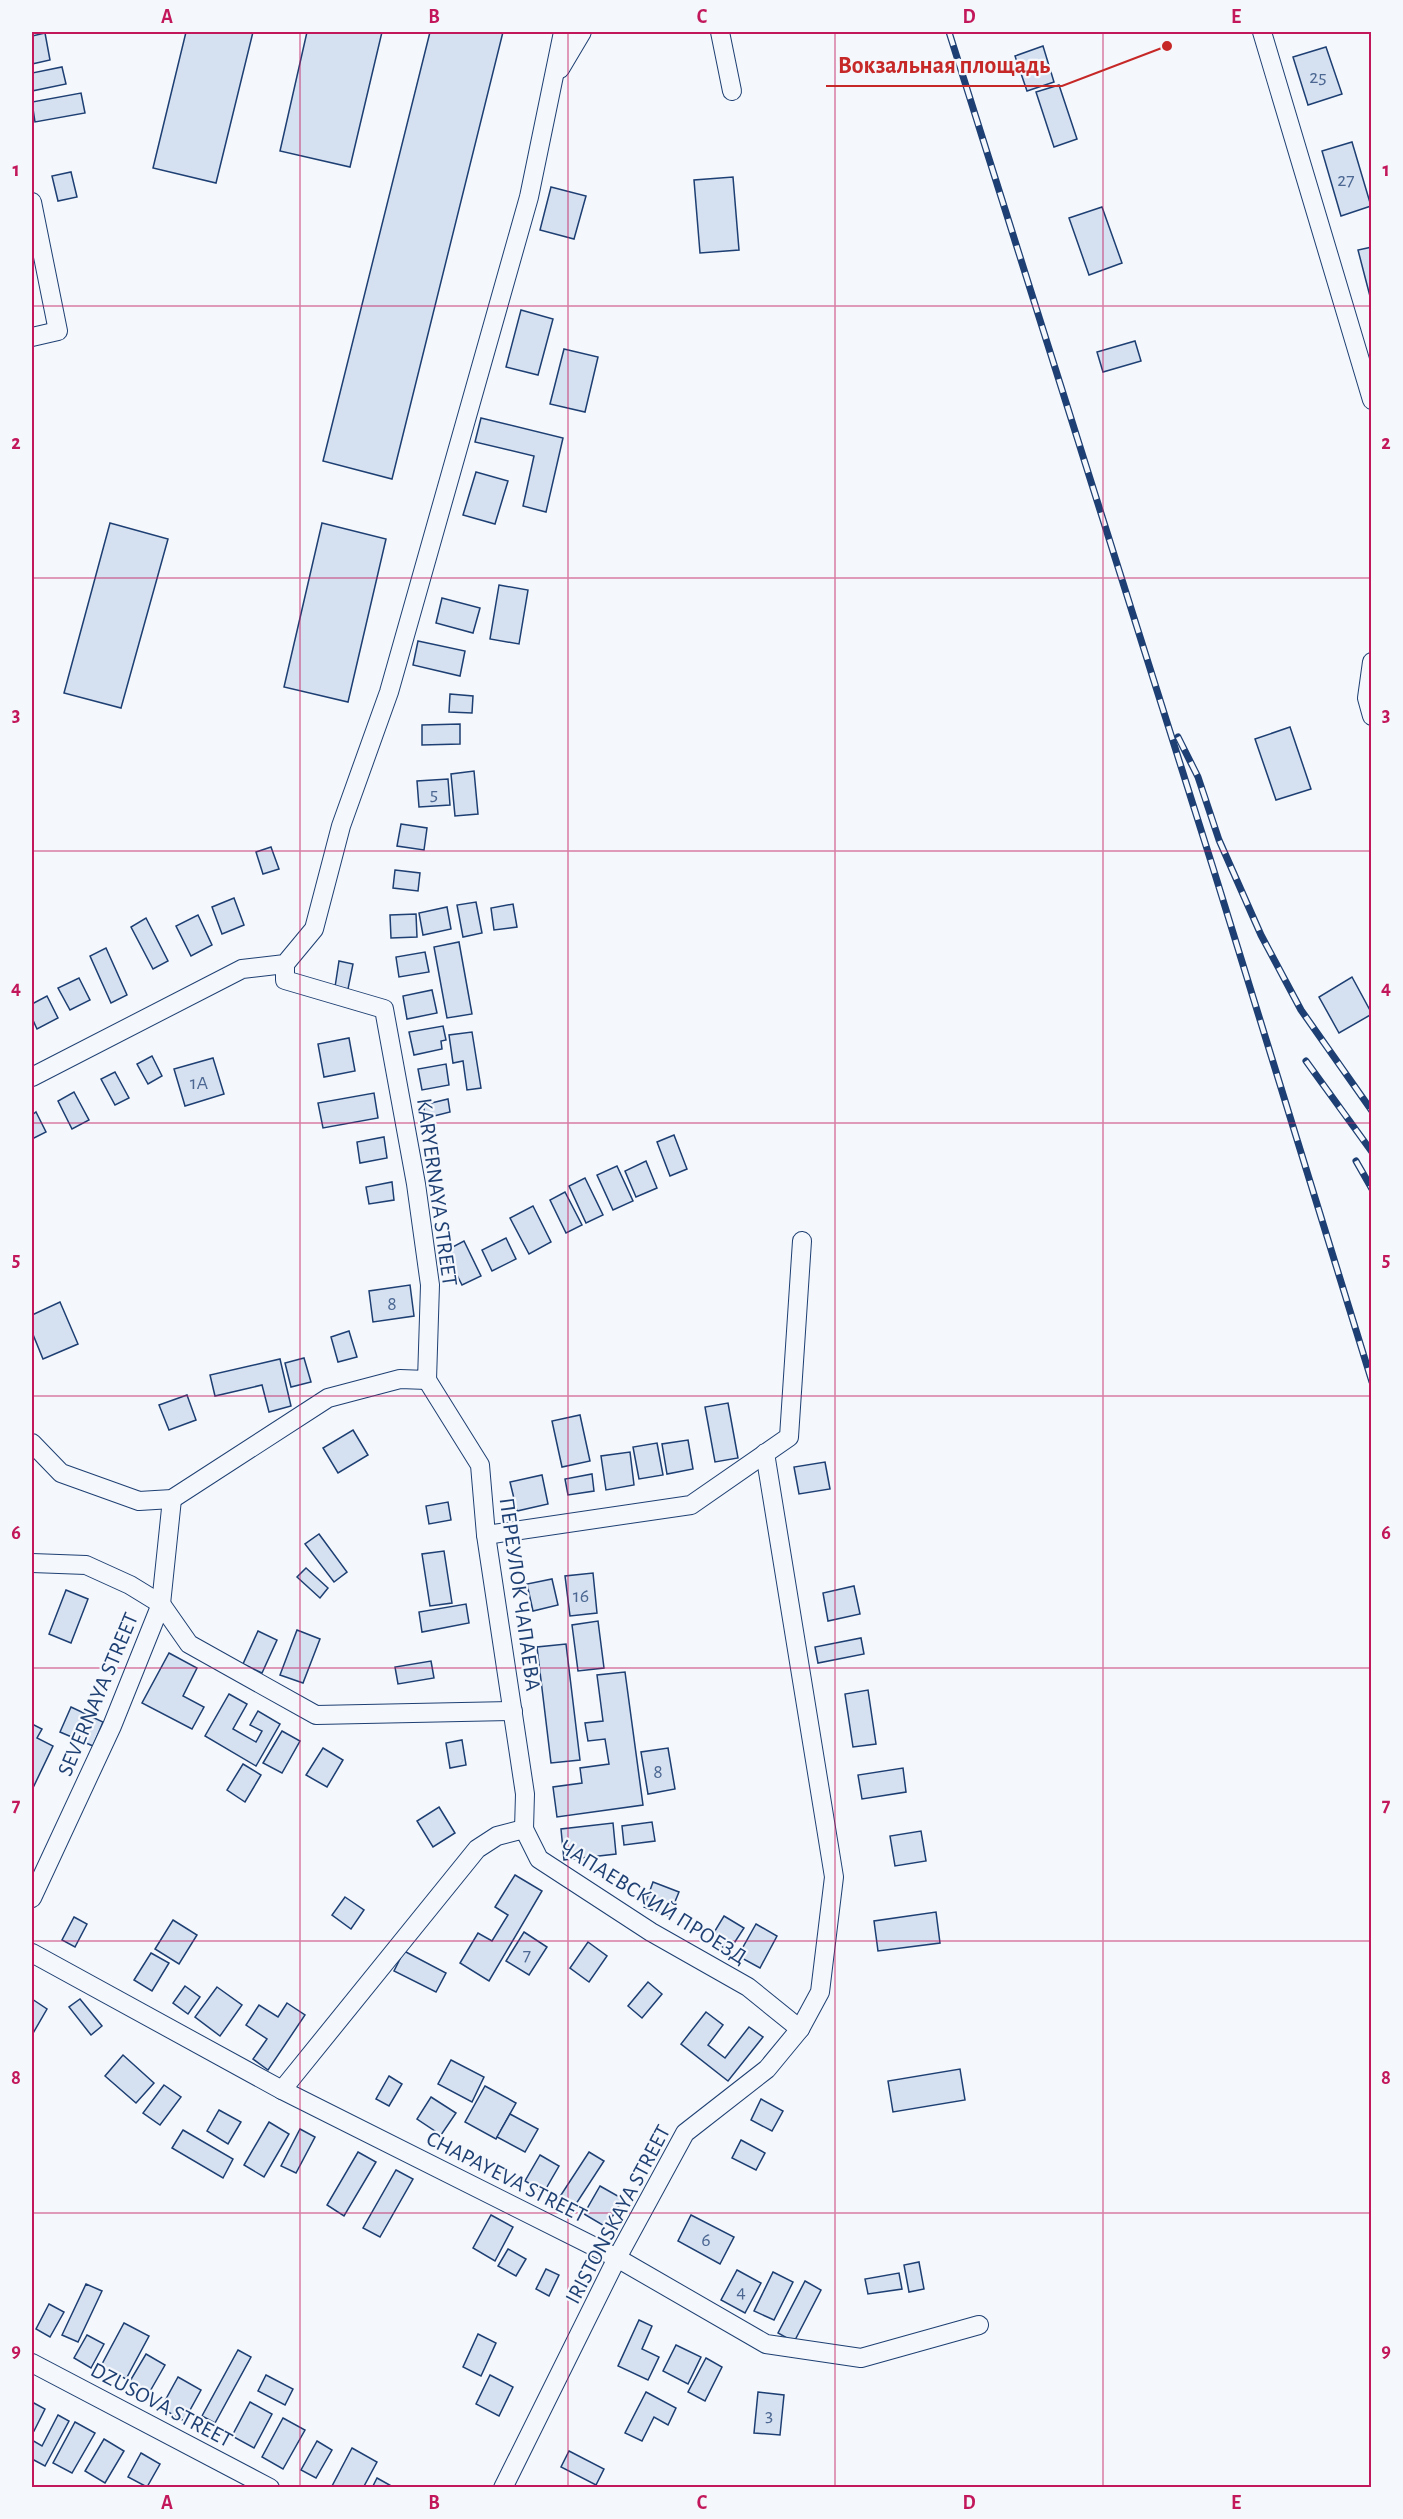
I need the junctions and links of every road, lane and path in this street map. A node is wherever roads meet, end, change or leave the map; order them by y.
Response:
1 (563, 32) edge
2 (582, 32) edge
3 (720, 32) edge
4 (1262, 32) edge
5 (552, 82) junction
6 (732, 91) dead end
7 (32, 202) edge
8 (32, 337) edge
9 (1371, 400) edge
10 (1371, 662) edge
11 (1371, 716) edge
12 (285, 964) junction
13 (32, 1077) edge
14 (802, 1241) dead end
15 (427, 1380) junction
16 (32, 1443) edge
17 (765, 1453) junction
18 (172, 1499) junction
19 (486, 1535) junction
20 (32, 1563) edge
21 (161, 1604) junction
22 (513, 1711) junction
23 (524, 1829) junction
24 (32, 1898) edge
25 (32, 1953) edge
26 (800, 2029) junction
27 (282, 2090) junction
28 (617, 2258) junction
29 (979, 2325) dead end
30 (32, 2363) edge
31 (270, 2487) edge
32 (503, 2487) edge

1 - 5 street
2 - 5 street
3 - 6 street
4 - 9 street
5 - 12 street
7 - 8 street
10 - 11 street
12 - 13 street
12 - 15 street, KARYERNAYA STREET
14 - 17 street
15 - 18 street
15 - 19 street, ПЕРЕУЛОК ЧАПАЕВА
16 - 18 street
17 - 19 street
17 - 26 street, IRISTONSKAYA STREET
18 - 21 street, SEVERNAYA STREET
19 - 22 street, ПЕРЕУЛОК ЧАПАЕВА
20 - 21 street
21 - 22 street
21 - 24 street, SEVERNAYA STREET
22 - 23 street, ПЕРЕУЛОК ЧАПАЕВА
23 - 26 street, ЧАПАЕВСКИЙ ПРОЕЗД
23 - 27 street
25 - 27 street, CHAPAYEVA STREET
26 - 28 street, IRISTONSKAYA STREET
27 - 28 street, CHAPAYEVA STREET
28 - 29 street, CHAPAYEVA STREET
28 - 32 street, IRISTONSKAYA STREET
30 - 31 street, DZUSOVA STREET

